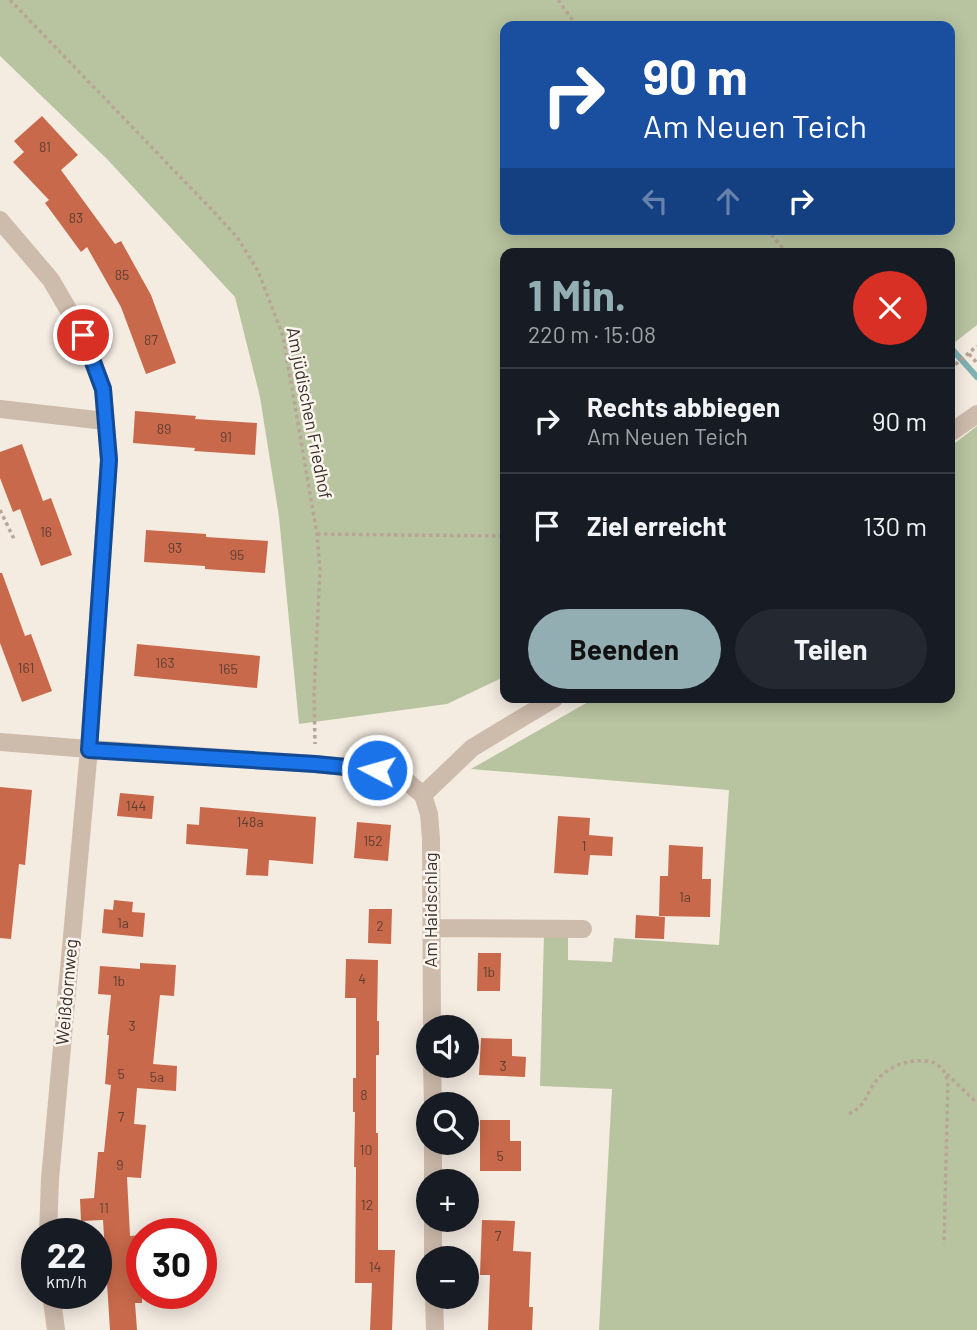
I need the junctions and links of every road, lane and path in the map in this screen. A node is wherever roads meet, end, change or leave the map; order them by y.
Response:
1 (10, 0) edge
2 (558, 0) edge
3 (573, 21) edge
4 (0, 220) edge
5 (977, 346) edge
6 (969, 354) junction
7 (977, 363) edge
8 (955, 365) edge
9 (0, 409) edge
10 (977, 414) edge
11 (105, 421) junction
12 (955, 429) edge
13 (0, 510) edge
14 (317, 534) junction
15 (500, 536) edge
16 (15, 541) dead end
17 (547, 703) edge
18 (0, 742) edge
19 (89, 750) junction
20 (315, 764) junction
21 (423, 795) junction
22 (432, 928) junction
23 (583, 929) dead end
24 (432, 1015) edge
25 (946, 1072) junction
26 (873, 1085) junction
27 (878, 1089) dead end
28 (977, 1104) edge
29 (849, 1114) dead end
30 (49, 1218) edge
31 (944, 1244) dead end
32 (53, 1309) edge
33 (434, 1309) edge
34 (56, 1330) edge
35 (435, 1330) edge

1 - 14 path, Am jüdischen Friedhof
2 - 3 path
4 - 11 street, Weißdornweg
5 - 6 path
6 - 7 path
6 - 8 path
9 - 11 street
10 - 12 street
11 - 19 street, Weißdornweg
13 - 16 path
14 - 15 path
14 - 20 path, Am jüdischen Friedhof
17 - 21 street
18 - 19 street
19 - 20 street
19 - 30 street, Weißdornweg
20 - 21 street
21 - 22 street, Am Haidschlag
22 - 23 street
22 - 24 street, Am Haidschlag
25 - 26 path
25 - 28 path
25 - 31 path
26 - 27 path
26 - 29 path
32 - 34 street
33 - 35 street

